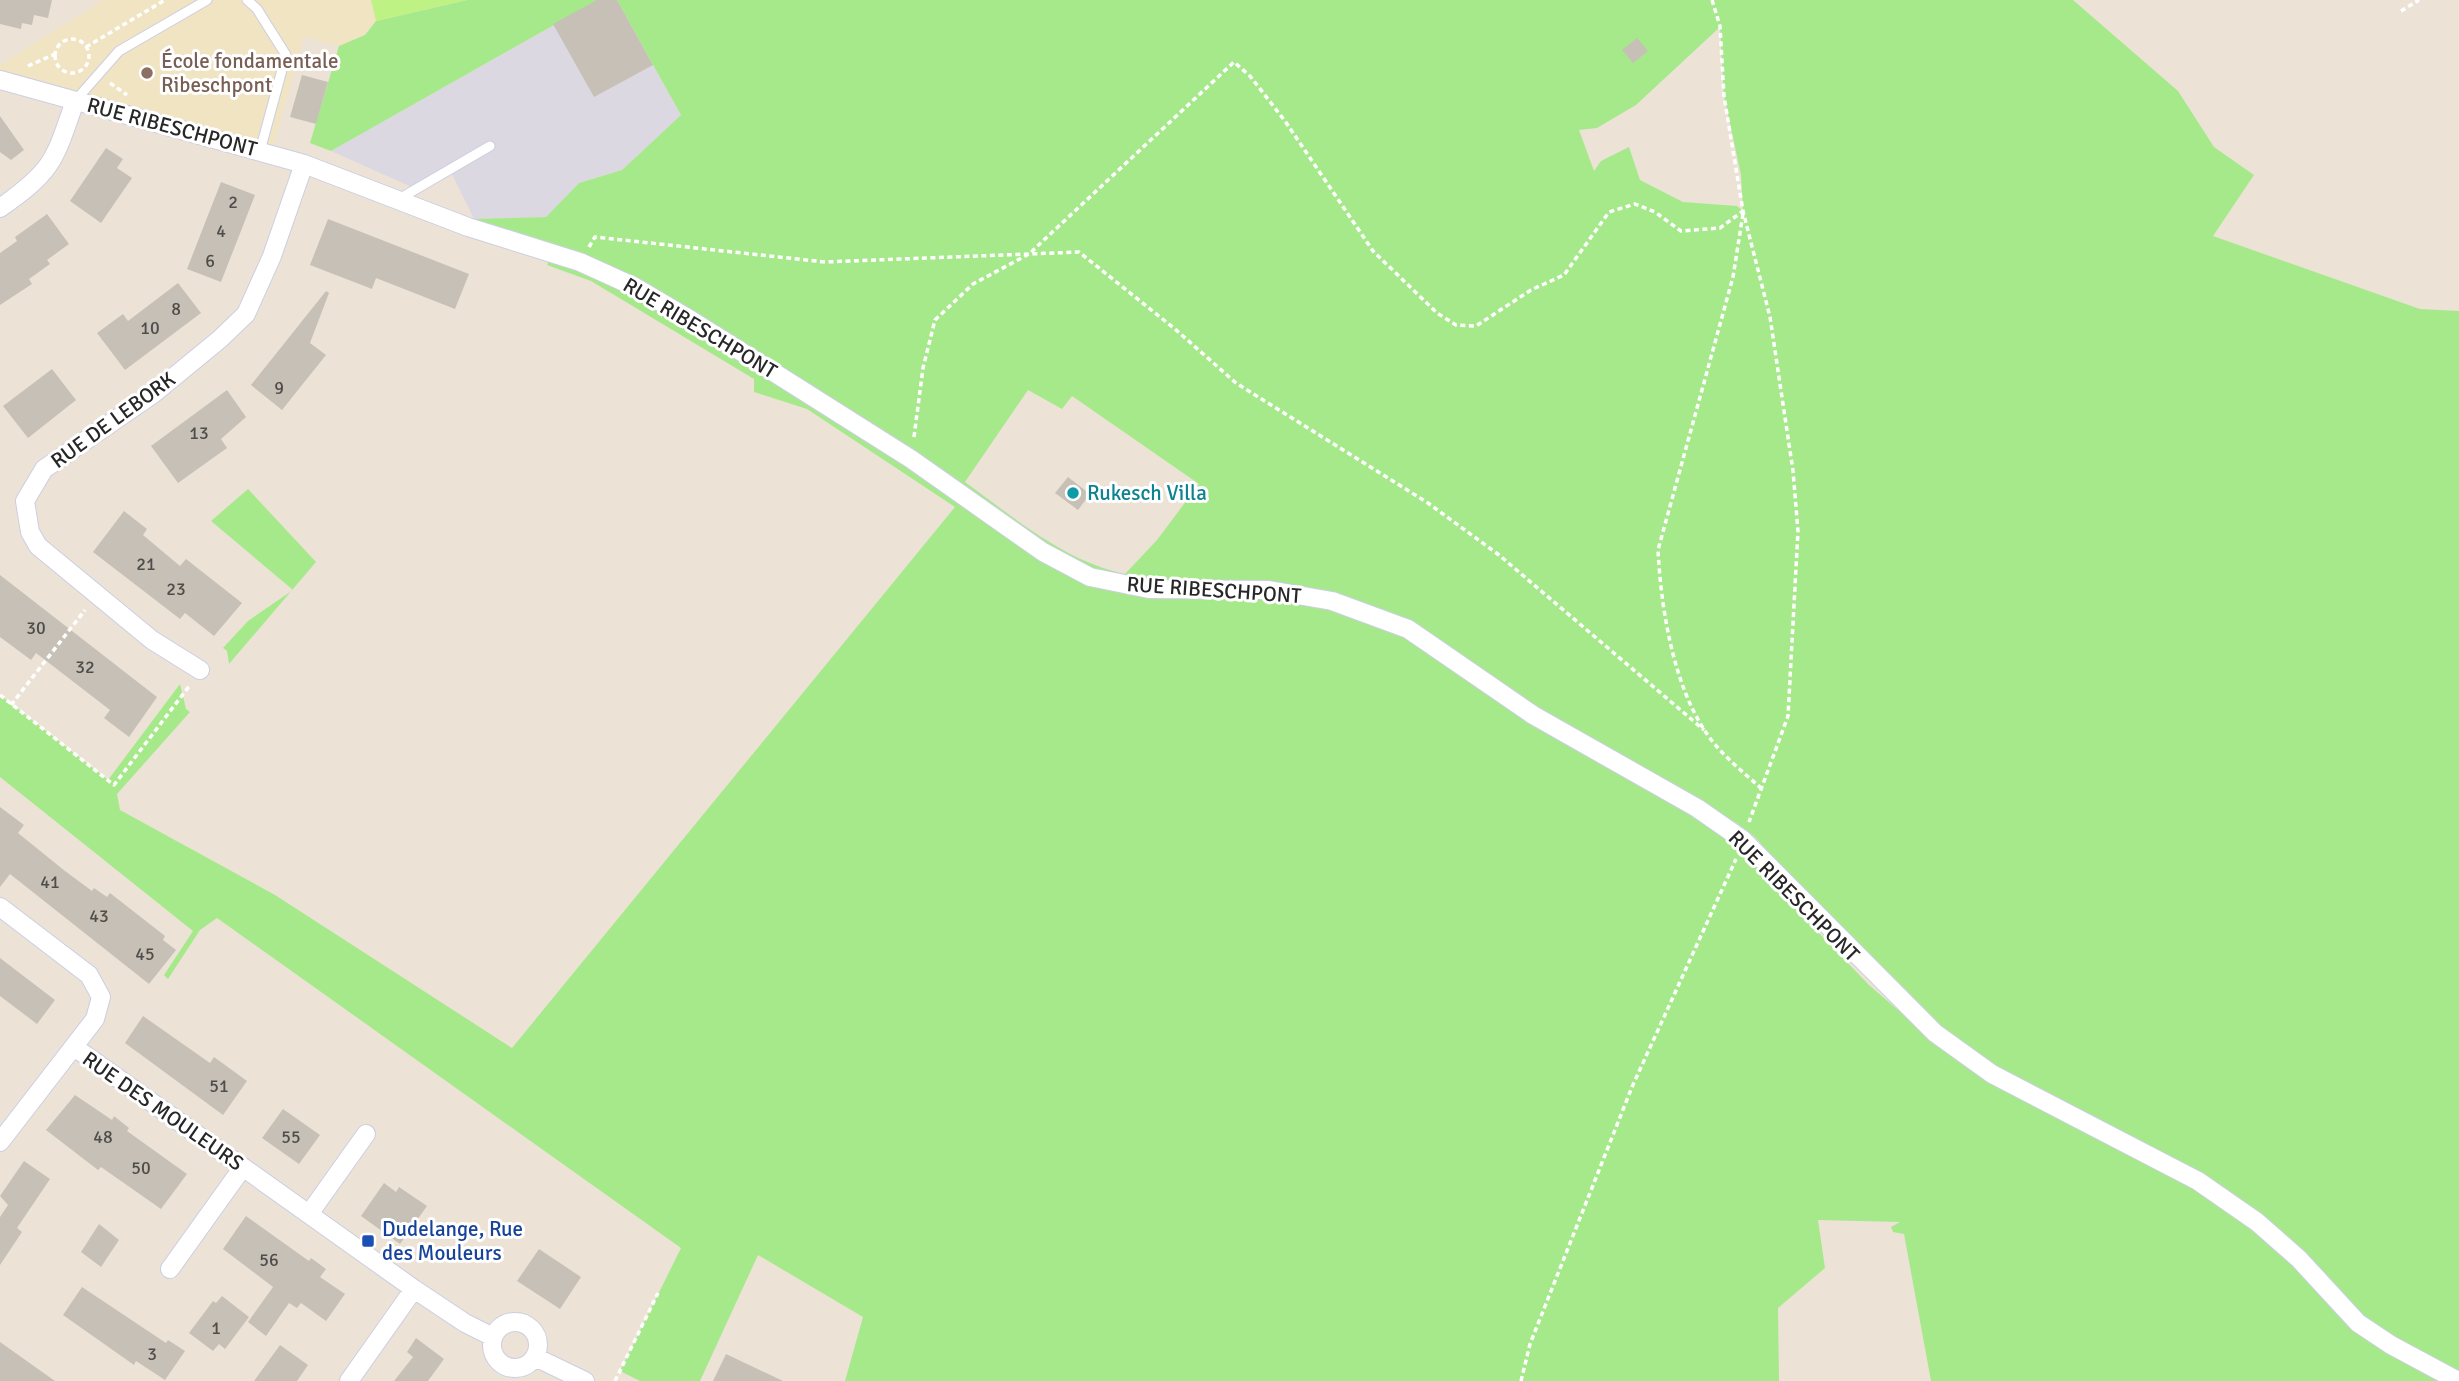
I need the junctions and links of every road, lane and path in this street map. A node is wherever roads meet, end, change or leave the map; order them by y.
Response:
1 (165, 0) edge
2 (206, 0) edge
3 (247, 0) edge
4 (1712, 0) edge
5 (2419, 0) edge
6 (2402, 11) dead end
7 (86, 47) junction
8 (0, 80) edge
9 (75, 101) junction
10 (490, 146) dead end
11 (260, 151) junction
12 (304, 164) junction
13 (399, 199) junction
14 (0, 208) edge
15 (1743, 211) junction
16 (595, 237) dead end
17 (1029, 254) junction
18 (911, 459) junction
19 (97, 594) junction
20 (200, 670) joint
21 (0, 695) edge
22 (11, 705) junction
23 (1704, 730) junction
24 (1762, 789) junction
25 (1743, 840) junction
26 (0, 907) edge
27 (74, 1047) junction
28 (366, 1134) dead end
29 (0, 1142) edge
30 (243, 1167) junction
31 (309, 1214) junction
32 (170, 1269) dead end
33 (414, 1289) junction
34 (658, 1293) dead end
35 (493, 1337) junction
36 (535, 1357) junction
37 (349, 1381) edge
38 (585, 1381) edge
39 (615, 1381) edge
40 (1521, 1381) edge
41 (2458, 1381) edge

1 - 7 path
2 - 9 lane
3 - 11 lane
4 - 15 path
5 - 6 path
7 - 7 path
8 - 9 street, RUE RIBESCHPONT
9 - 11 street, RUE RIBESCHPONT
9 - 14 street
10 - 13 lane
11 - 12 street, RUE RIBESCHPONT
12 - 13 street, RUE RIBESCHPONT
12 - 19 street, RUE DE LEBORK
13 - 18 street, RUE RIBESCHPONT
15 - 17 path
15 - 23 path
15 - 24 path
16 - 17 path
17 - 18 path
17 - 23 path
18 - 25 street, RUE RIBESCHPONT
19 - 20 street, RUE DE LEBORK
19 - 22 path
20 - 22 path
21 - 22 path
23 - 24 path
24 - 25 path
25 - 40 path
25 - 41 street, RUE RIBESCHPONT
26 - 27 street, RUE DES MOULEURS
27 - 29 street
27 - 30 street, RUE DES MOULEURS
28 - 31 street
30 - 31 street, RUE DES MOULEURS
30 - 32 street
31 - 33 street, RUE DES MOULEURS
33 - 35 street, RUE DES MOULEURS
33 - 37 street
34 - 39 path
35 - 36 street
35 - 36 street
36 - 38 street

